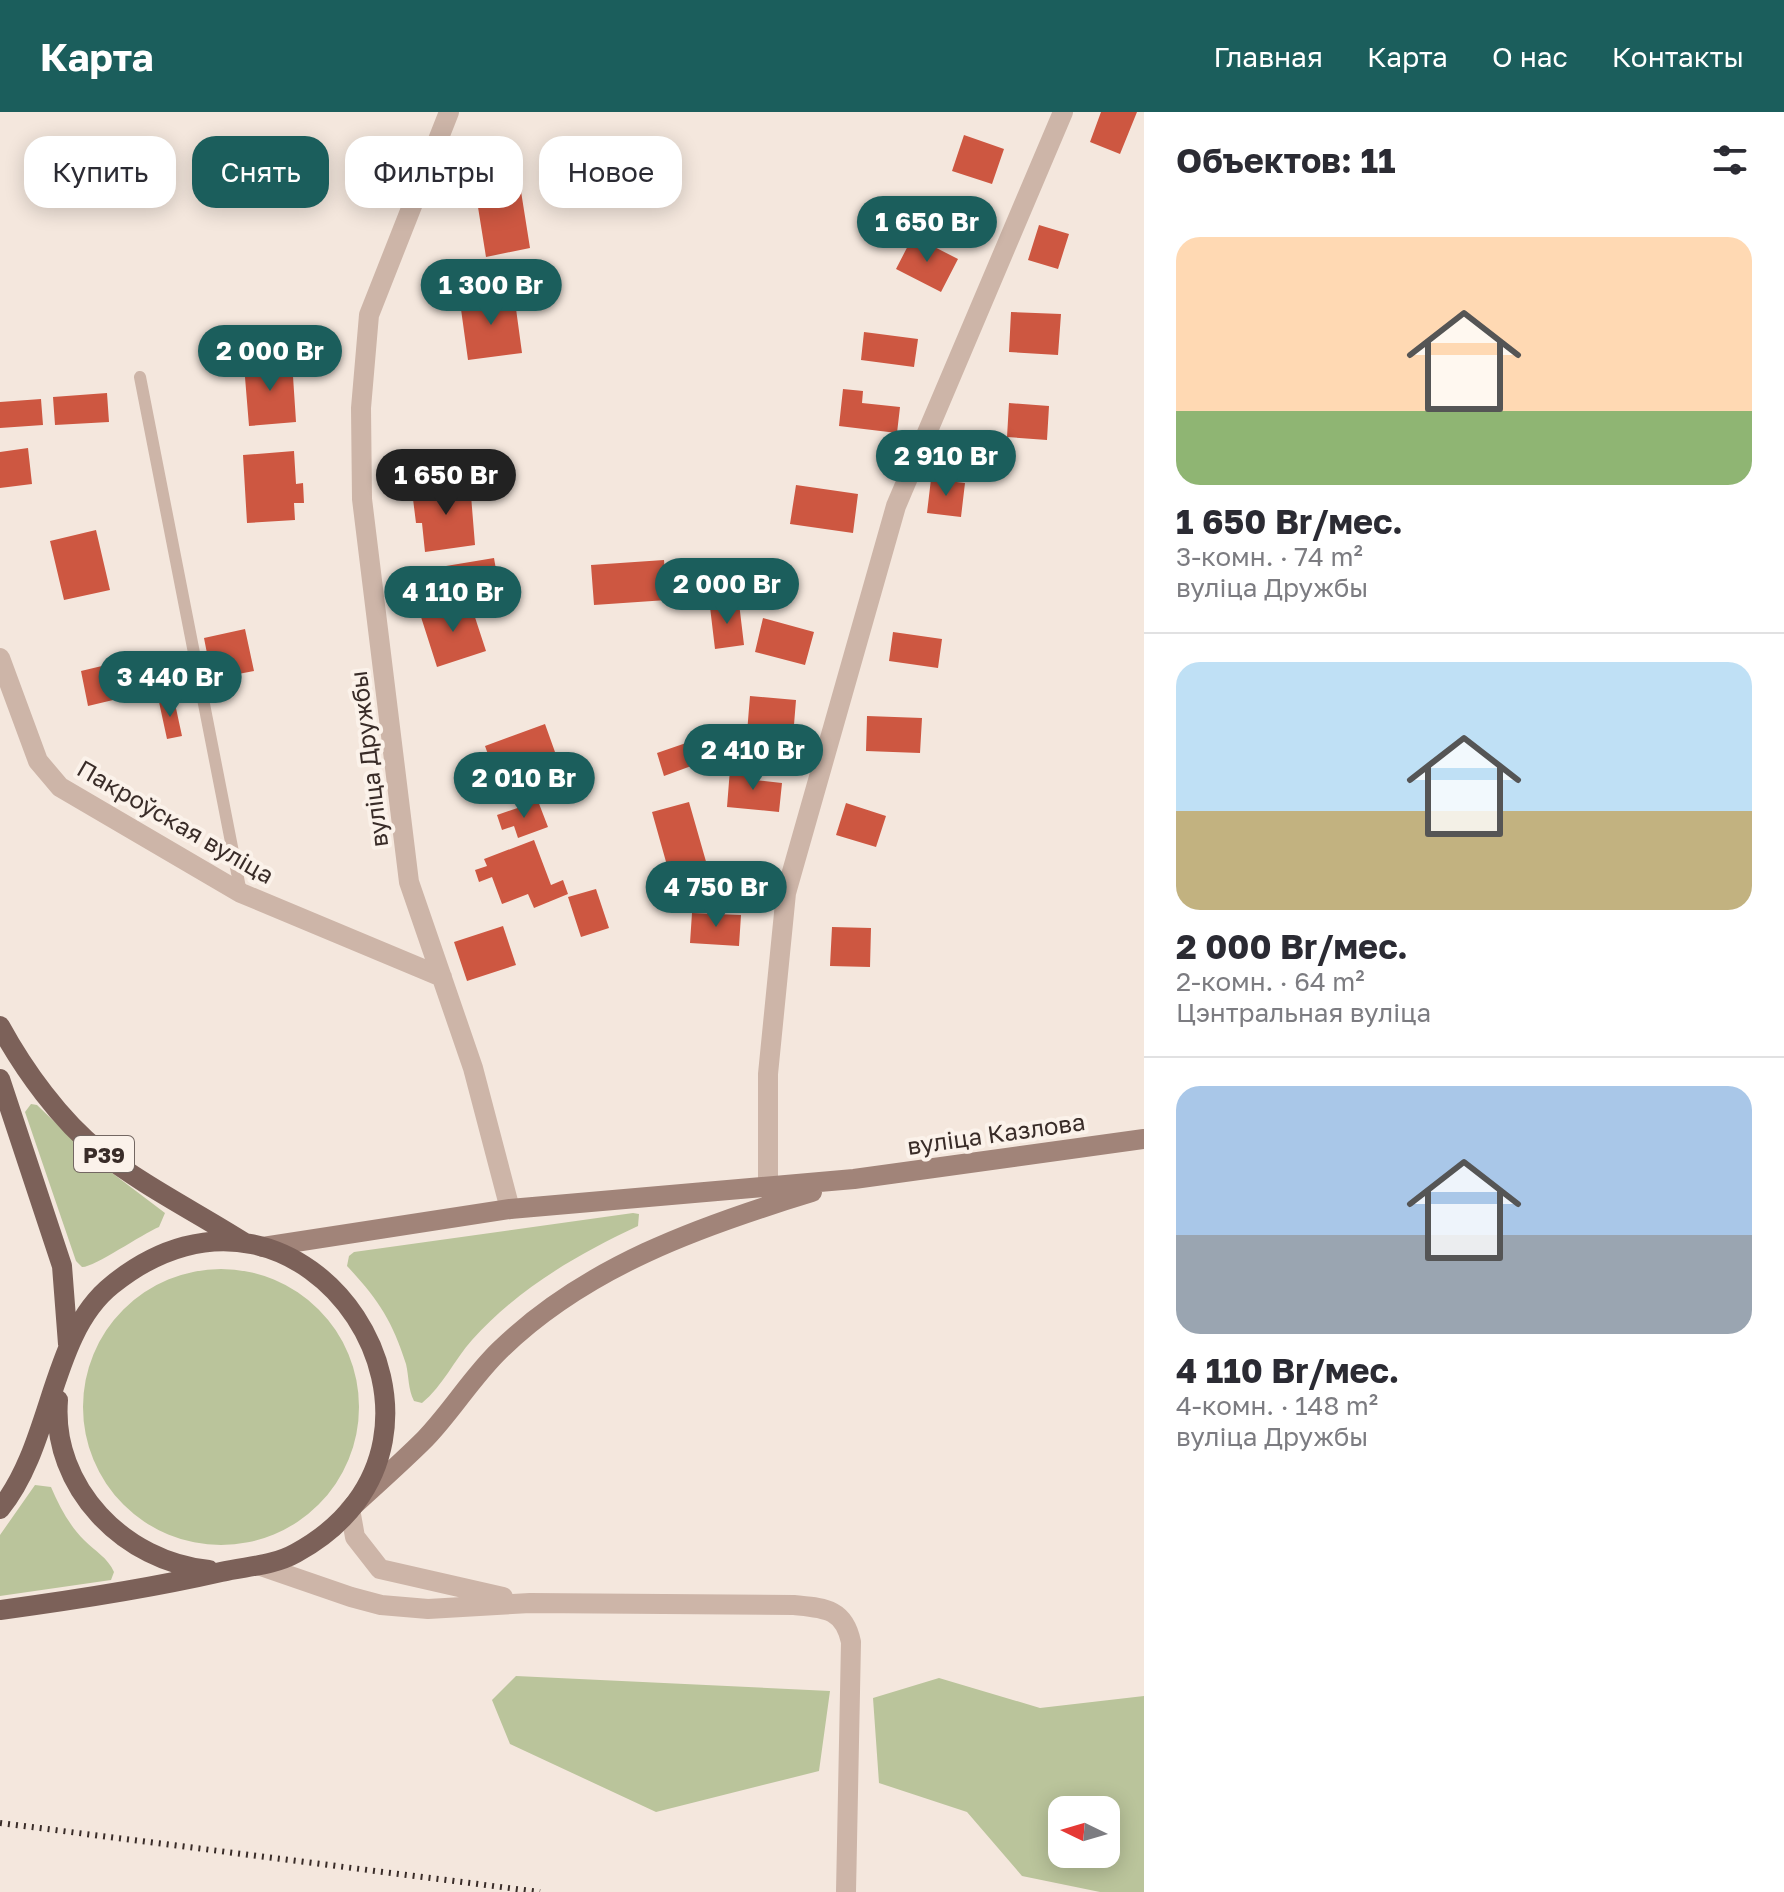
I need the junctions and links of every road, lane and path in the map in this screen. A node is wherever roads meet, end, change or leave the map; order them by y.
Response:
1 (449, 112) edge
2 (1063, 112) edge
3 (140, 377) dead end
4 (0, 658) edge
5 (241, 893) junction
6 (442, 977) junction
7 (0, 1026) edge
8 (0, 1079) edge
9 (1144, 1139) edge
10 (854, 1179) junction
11 (768, 1187) junction
12 (510, 1209) junction
13 (254, 1245) junction
14 (68, 1348) junction
15 (60, 1376) junction
16 (0, 1509) edge
17 (350, 1509) junction
18 (261, 1566) junction
19 (226, 1571) junction
20 (530, 1603) junction
21 (0, 1610) edge
22 (846, 1892) edge

1 - 6 street, вуліца Дружбы
2 - 11 street
3 - 5 lane
4 - 5 street, Пакроўская вуліца
5 - 6 street, Пакроўская вуліца
6 - 12 street, вуліца Дружбы
7 - 13 main road, Р39
8 - 14 main road, Р39
9 - 10 main road, вуліца Казлова
10 - 11 main road
10 - 17 main road
11 - 12 main road
12 - 13 main road
13 - 14 main road, Р39
13 - 17 main road, Р39
14 - 15 main road, Р39
15 - 16 main road, Р39
15 - 19 main road, Р39
17 - 18 main road, Р39
17 - 20 street
18 - 19 main road, Р39
18 - 20 street
19 - 21 main road, Р39
20 - 22 street

